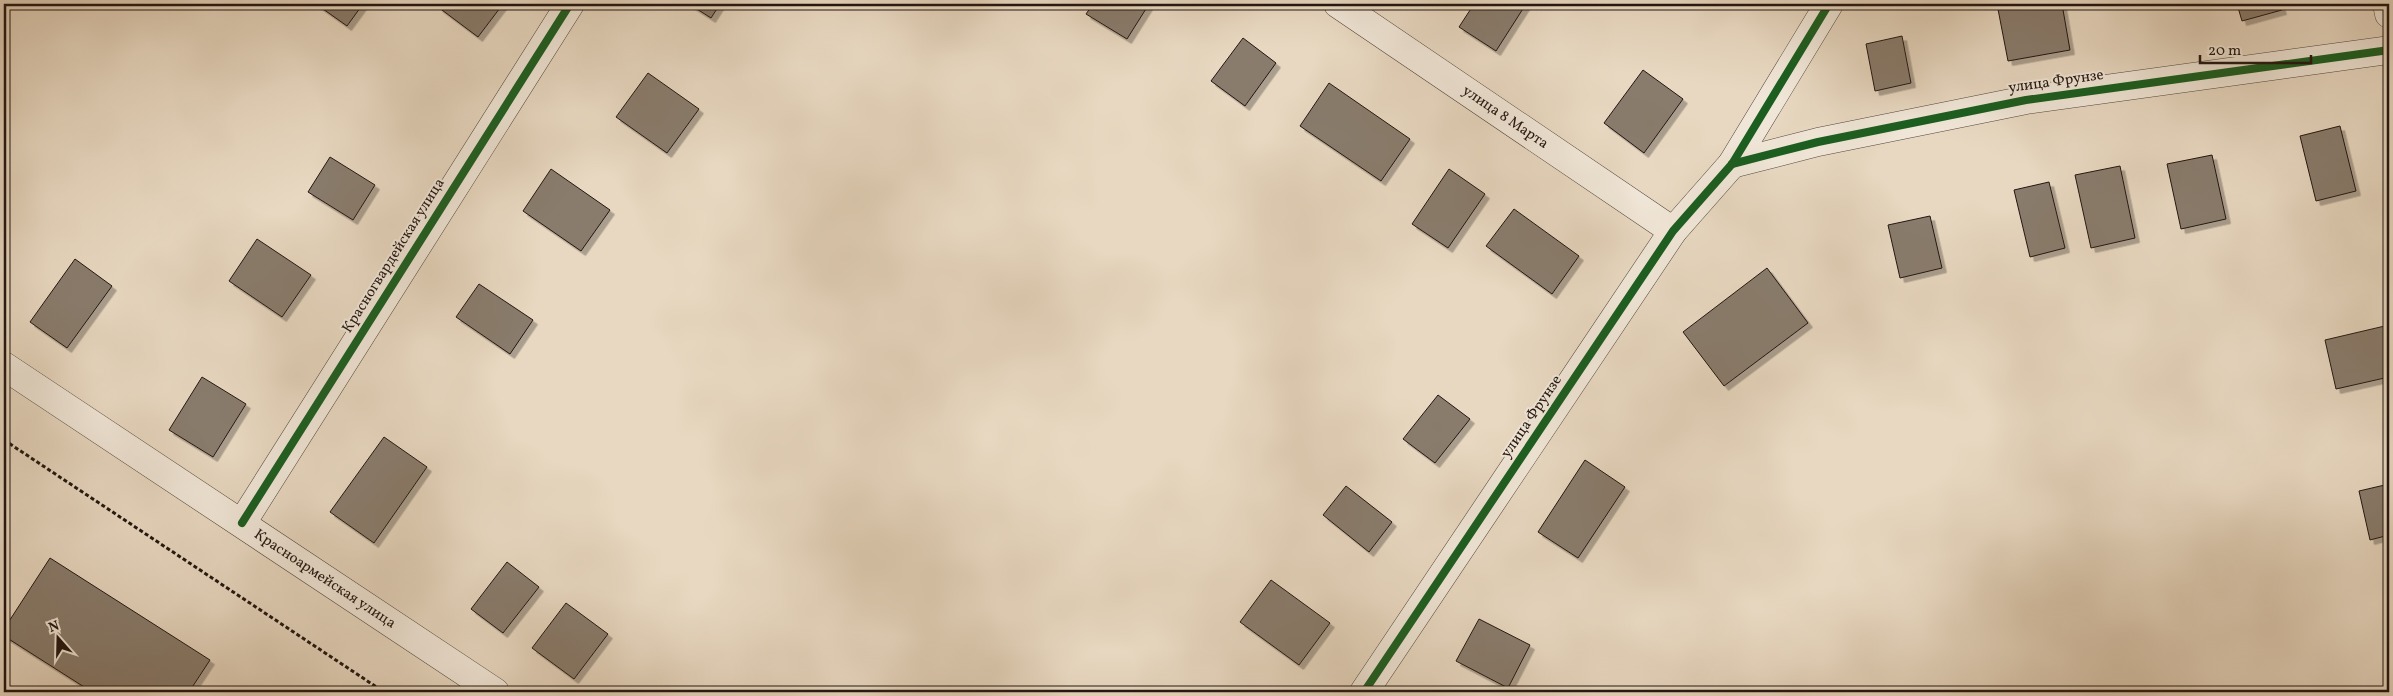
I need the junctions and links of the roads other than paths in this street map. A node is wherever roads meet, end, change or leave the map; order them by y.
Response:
1 (570, 4) edge
2 (1338, 4) edge
3 (1829, 4) edge
4 (2387, 4) edge
5 (2389, 14) edge
6 (2389, 50) edge
7 (1732, 164) junction
8 (1672, 231) junction
9 (4, 366) edge
10 (242, 523) junction
11 (495, 692) edge
12 (1364, 692) edge

1 - 10 street, Красногвардейская улица
2 - 8 street, улица 8 Марта
3 - 7 street, улица Фрунзе
4 - 5 street
6 - 7 street, улица Фрунзе
7 - 8 street, улица Фрунзе
8 - 12 street, улица Фрунзе
9 - 10 street, Красноармейская улица
10 - 11 street, Красноармейская улица

